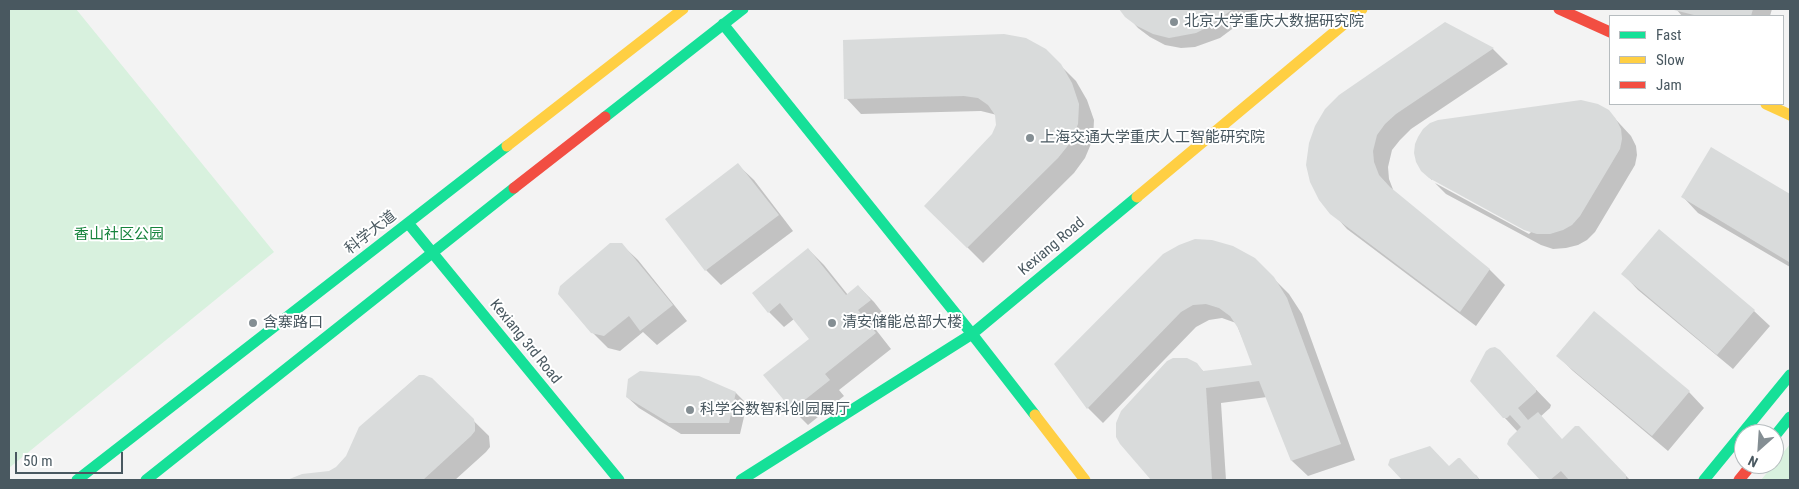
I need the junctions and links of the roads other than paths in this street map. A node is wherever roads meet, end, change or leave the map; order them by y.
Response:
1 (683, 9) edge
2 (743, 9) edge
3 (1362, 9) edge
4 (1559, 9) edge
5 (723, 24) junction
6 (1609, 32) edge
7 (1768, 105) edge
8 (1790, 115) edge
9 (408, 223) junction
10 (432, 252) junction
11 (972, 334) junction
12 (1790, 375) edge
13 (77, 480) edge
14 (146, 480) edge
15 (619, 480) edge
16 (741, 480) edge
17 (1086, 480) edge
18 (1704, 480) edge

1 - 9 street, 科学大道
2 - 5 street
3 - 11 street, Kexiang Road
4 - 6 street
5 - 10 street
5 - 11 street
7 - 8 street
9 - 10 street, Kexiang 3rd Road
9 - 13 street, 科学大道
10 - 14 street
10 - 15 street, Kexiang 3rd Road
11 - 16 street, Kexiang Road
11 - 17 street
12 - 18 street

